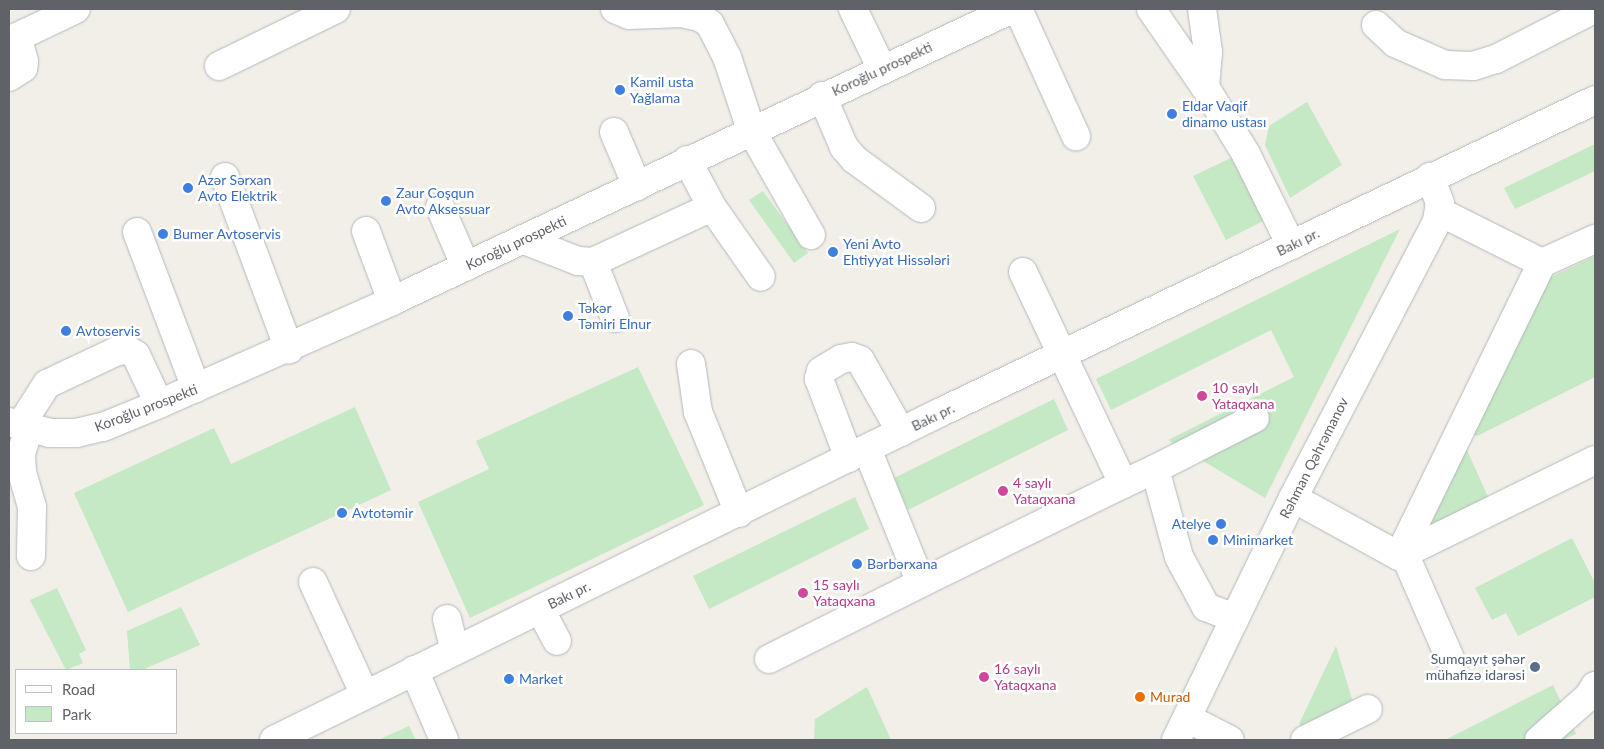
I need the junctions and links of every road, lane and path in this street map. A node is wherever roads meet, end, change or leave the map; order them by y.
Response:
1 (76, 9) edge
2 (336, 9) edge
3 (615, 9) edge
4 (853, 9) edge
5 (1012, 9) edge
6 (1018, 9) edge
7 (1151, 9) edge
8 (1202, 9) edge
9 (1594, 9) edge
10 (1376, 26) dead end
11 (13, 39) edge
12 (219, 66) dead end
13 (882, 69) junction
14 (9, 77) edge
15 (1206, 87) junction
16 (822, 96) junction
17 (1595, 100) edge
18 (751, 130) junction
19 (614, 132) dead end
20 (1076, 136) dead end
21 (687, 160) junction
22 (225, 177) dead end
23 (1430, 177) junction
24 (637, 186) junction
25 (440, 207) dead end
26 (712, 207) junction
27 (921, 208) dead end
28 (1440, 212) junction
29 (366, 231) dead end
30 (137, 232) dead end
31 (812, 235) dead end
32 (1595, 239) edge
33 (524, 240) junction
34 (1291, 246) junction
35 (594, 262) junction
36 (1542, 263) junction
37 (466, 267) junction
38 (1023, 272) dead end
39 (761, 276) dead end
40 (392, 301) junction
41 (615, 318) dead end
42 (289, 349) junction
43 (1061, 356) junction
44 (691, 364) dead end
45 (196, 388) junction
46 (159, 404) junction
47 (1255, 418) dead end
48 (19, 426) edge
49 (901, 432) junction
50 (858, 454) junction
51 (1595, 460) edge
52 (1155, 469) junction
53 (1123, 484) junction
54 (1293, 498) junction
55 (739, 513) junction
56 (1401, 554) junction
57 (31, 556) dead end
58 (313, 582) dead end
59 (921, 583) junction
60 (540, 609) junction
61 (1235, 618) junction
62 (447, 619) dead end
63 (556, 641) dead end
64 (455, 650) junction
65 (769, 659) dead end
66 (1452, 665) dead end
67 (414, 670) junction
68 (1595, 686) edge
69 (364, 695) junction
70 (1368, 708) dead end
71 (1181, 729) edge
72 (274, 740) edge
73 (444, 740) edge
74 (1230, 740) edge
75 (1305, 740) edge
76 (1539, 740) edge

1 - 11 street
2 - 12 street
3 - 18 street
4 - 13 street
5 - 13 street, Koroğlu prospekti
6 - 20 street
7 - 15 street
8 - 15 street
9 - 10 street
11 - 14 street
13 - 16 street, Koroğlu prospekti
15 - 34 street
16 - 18 street, Koroğlu prospekti
16 - 27 street
17 - 23 street, Bakı pr.
18 - 21 street, Koroğlu prospekti
18 - 31 street
19 - 24 street
21 - 24 street, Koroğlu prospekti
21 - 26 street
22 - 42 street
23 - 28 street
23 - 34 street, Bakı pr.
24 - 33 street, Koroğlu prospekti
25 - 37 street
26 - 35 street
26 - 39 street
28 - 36 street
28 - 54 street, Rəhman Qəhrəmanov
29 - 40 street
30 - 45 street
32 - 36 street
33 - 35 street
33 - 37 street, Koroğlu prospekti
34 - 43 street, Bakı pr.
35 - 41 street
36 - 56 street
37 - 40 street, Koroğlu prospekti
38 - 43 street
40 - 42 street, Koroğlu prospekti
42 - 45 street, Koroğlu prospekti
43 - 49 street, Bakı pr.
43 - 53 street
44 - 55 street
45 - 46 street, Koroğlu prospekti
46 - 48 street, Koroğlu prospekti
46 - 48 street
47 - 52 street
48 - 57 street
49 - 50 street, Bakı pr.
49 - 50 street
50 - 55 street, Bakı pr.
50 - 59 street
51 - 56 street
52 - 53 street
52 - 61 street
53 - 59 street
54 - 56 street
54 - 61 street, Rəhman Qəhrəmanov
55 - 60 street, Bakı pr.
56 - 66 street
58 - 69 street
59 - 65 street
60 - 63 street
60 - 64 street, Bakı pr.
61 - 71 street, Rəhman Qəhrəmanov
62 - 64 street
64 - 67 street, Bakı pr.
67 - 69 street, Bakı pr.
67 - 73 street
68 - 76 street
69 - 72 street, Bakı pr.
70 - 75 street
71 - 74 street

